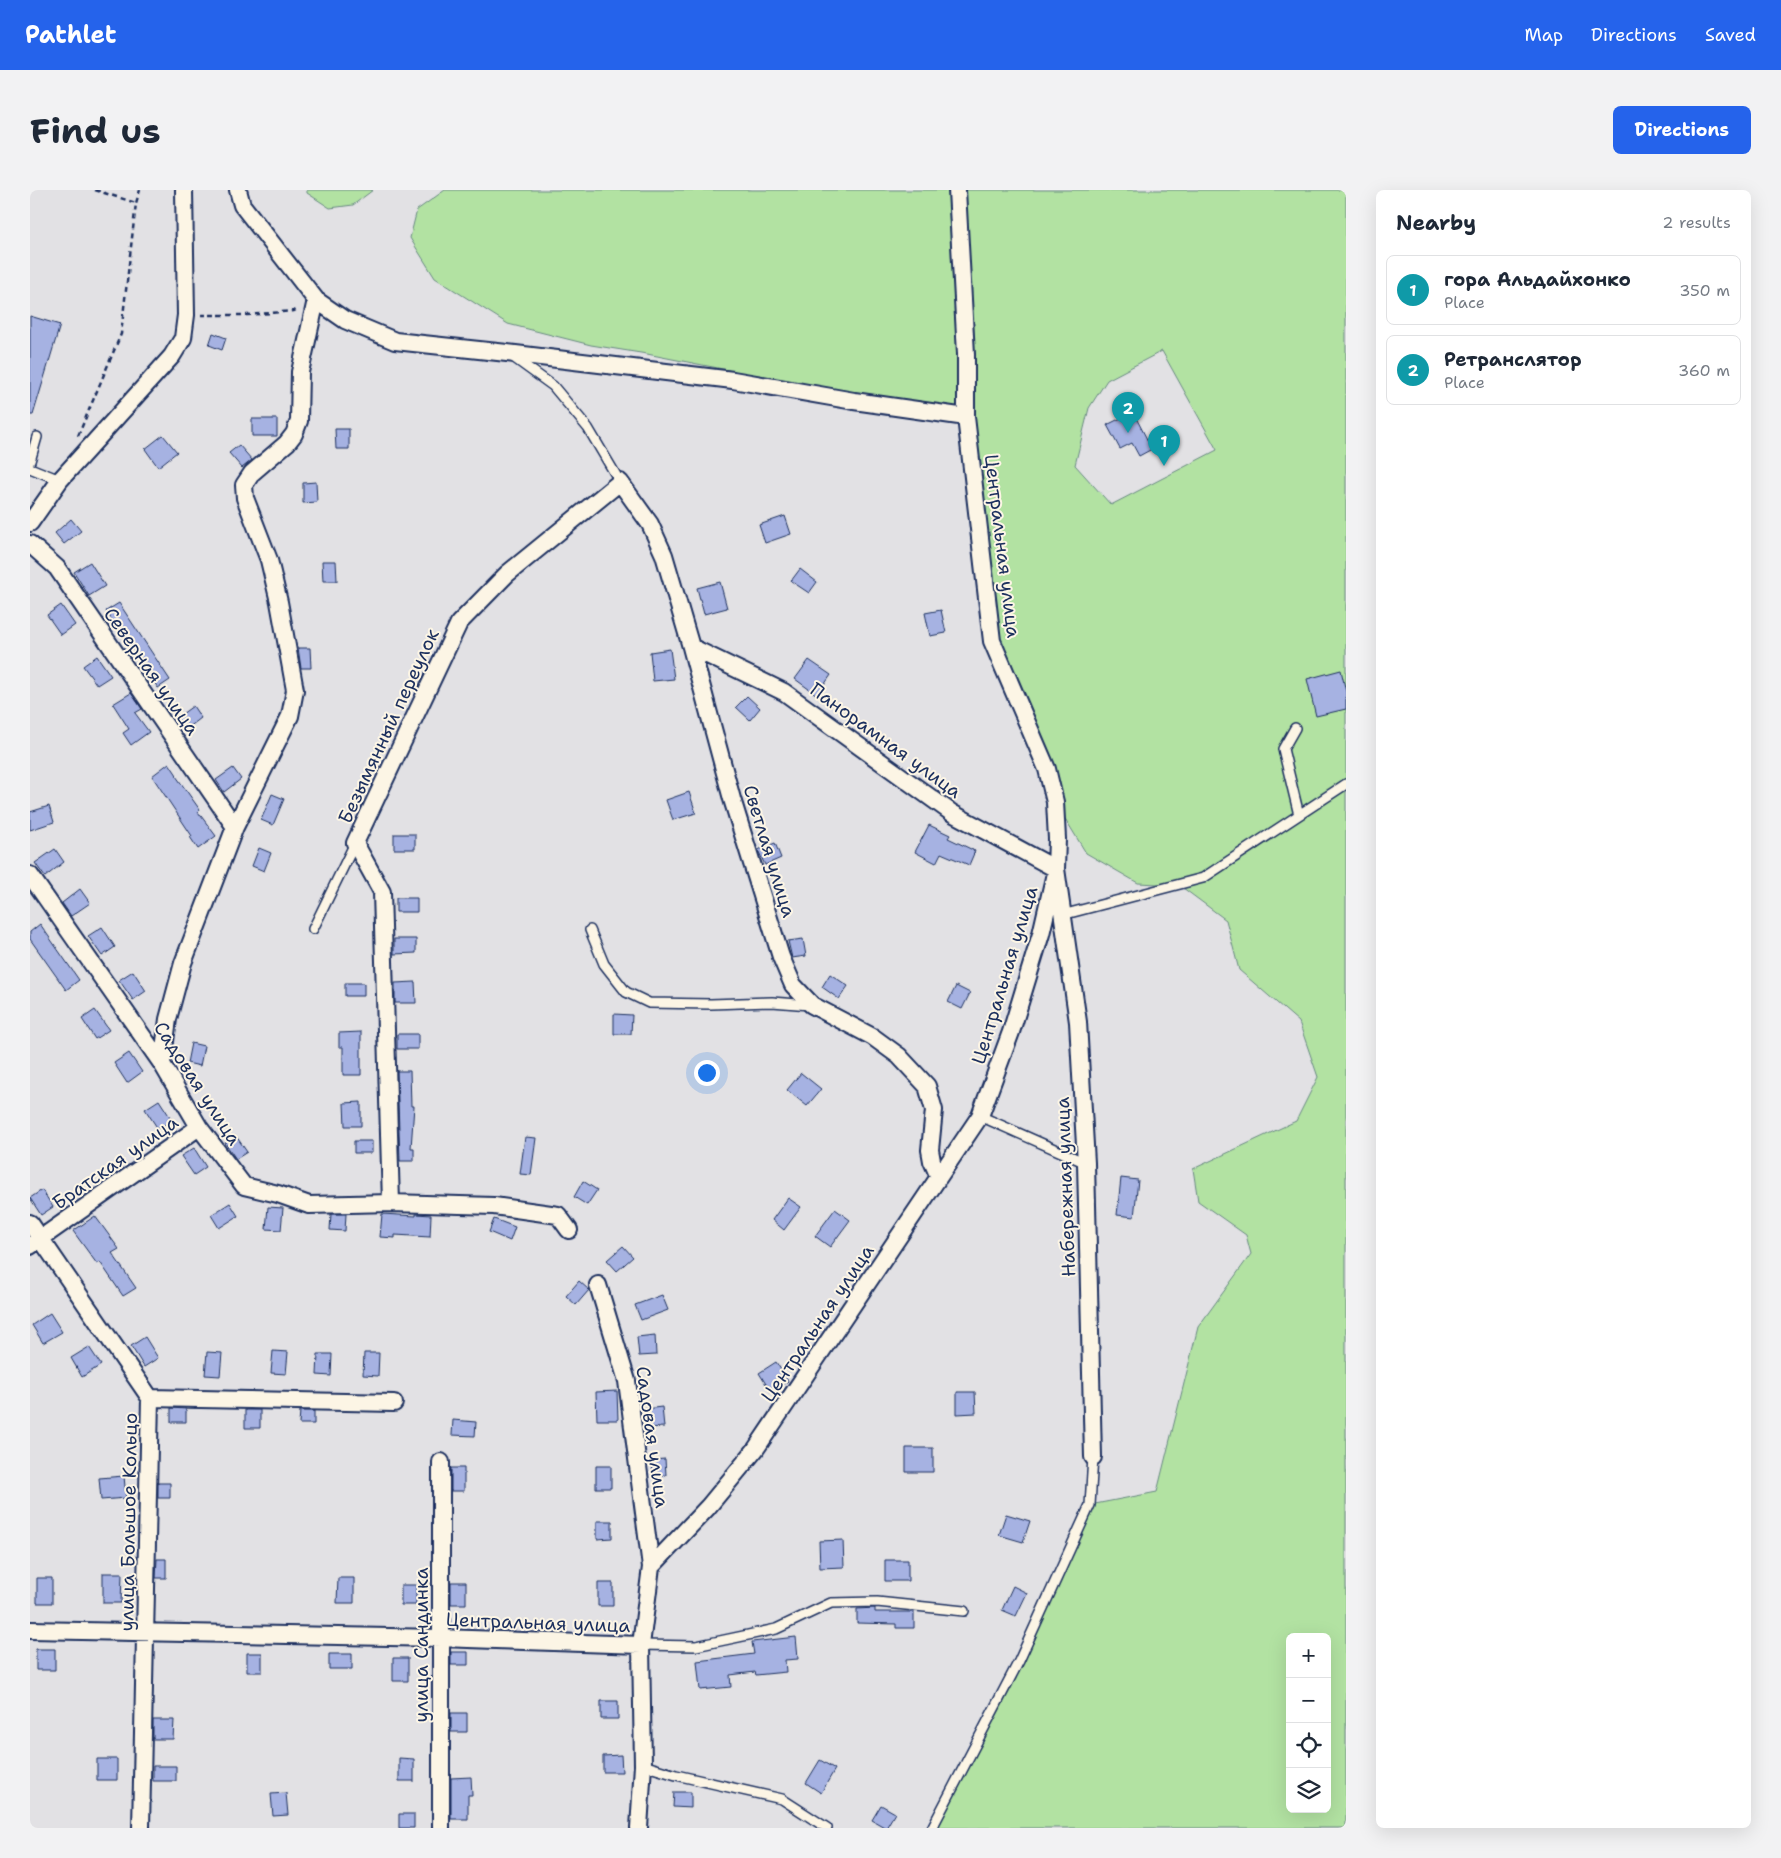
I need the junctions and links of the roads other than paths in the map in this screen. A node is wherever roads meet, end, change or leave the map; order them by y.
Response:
1 (184, 190) edge
2 (238, 190) edge
3 (957, 190) edge
4 (316, 300) junction
5 (507, 352) junction
6 (966, 417) junction
7 (37, 437) dead end
8 (30, 461) edge
9 (30, 468) edge
10 (60, 480) junction
11 (620, 482) junction
12 (30, 523) edge
13 (30, 544) edge
14 (691, 647) junction
15 (1296, 728) dead end
16 (1346, 784) edge
17 (1299, 815) junction
18 (235, 827) junction
19 (355, 843) junction
20 (1056, 869) junction
21 (30, 874) edge
22 (1062, 915) junction
23 (313, 929) dead end
24 (590, 930) dead end
25 (812, 1005) junction
26 (162, 1064) junction
27 (980, 1116) junction
28 (199, 1127) junction
29 (1086, 1163) junction
30 (939, 1177) junction
31 (391, 1203) junction
32 (30, 1223) edge
33 (569, 1230) dead end
34 (35, 1242) edge
35 (598, 1285) dead end
36 (150, 1398) junction
37 (394, 1403) dead end
38 (1093, 1457) joint
39 (441, 1462) dead end
40 (651, 1567) junction
41 (964, 1611) dead end
42 (30, 1630) edge
43 (145, 1632) junction
44 (441, 1638) junction
45 (641, 1645) junction
46 (643, 1765) junction
47 (141, 1828) edge
48 (441, 1828) edge
49 (639, 1828) edge
50 (827, 1828) edge
51 (932, 1828) edge

1 - 10 street
2 - 4 street
3 - 6 street, Центральная улица
4 - 5 street
4 - 18 street
5 - 6 street
5 - 11 lane
6 - 20 street, Центральная улица
7 - 8 lane
9 - 10 lane
10 - 12 street
11 - 14 street, Светлая улица
11 - 19 street, Безымянный переулок
13 - 18 street, Северная улица
14 - 20 street, Панорамная улица
14 - 25 street, Светлая улица
15 - 17 lane
16 - 17 lane
17 - 22 lane
18 - 26 street
19 - 23 lane
19 - 31 street, Безымянный переулок
20 - 22 street, Набережная улица
20 - 27 street, Центральная улица
21 - 26 street, Садовая улица
22 - 29 street, Набережная улица
24 - 25 lane
25 - 30 street, Светлая улица
26 - 28 street, Садовая улица
27 - 29 lane
27 - 30 street, Центральная улица
28 - 31 street, Садовая улица
28 - 34 street, Братская улица
29 - 38 street, Набережная улица
30 - 40 street, Центральная улица
31 - 33 street, Садовая улица
32 - 34 street, улица Большое Кольцо
34 - 36 street, улица Большое Кольцо
35 - 40 street, Садовая улица
36 - 37 street
36 - 43 street, улица Большое Кольцо
38 - 51 lane, Набережная улица
39 - 44 street, улица Сандинка
40 - 45 street, Центральная улица
41 - 45 lane
42 - 43 street, Центральная улица
43 - 44 street, Центральная улица
43 - 47 street, улица Большое Кольцо
44 - 45 street, Центральная улица
44 - 48 street, улица Сандинка
45 - 46 street
46 - 49 street
46 - 50 lane

